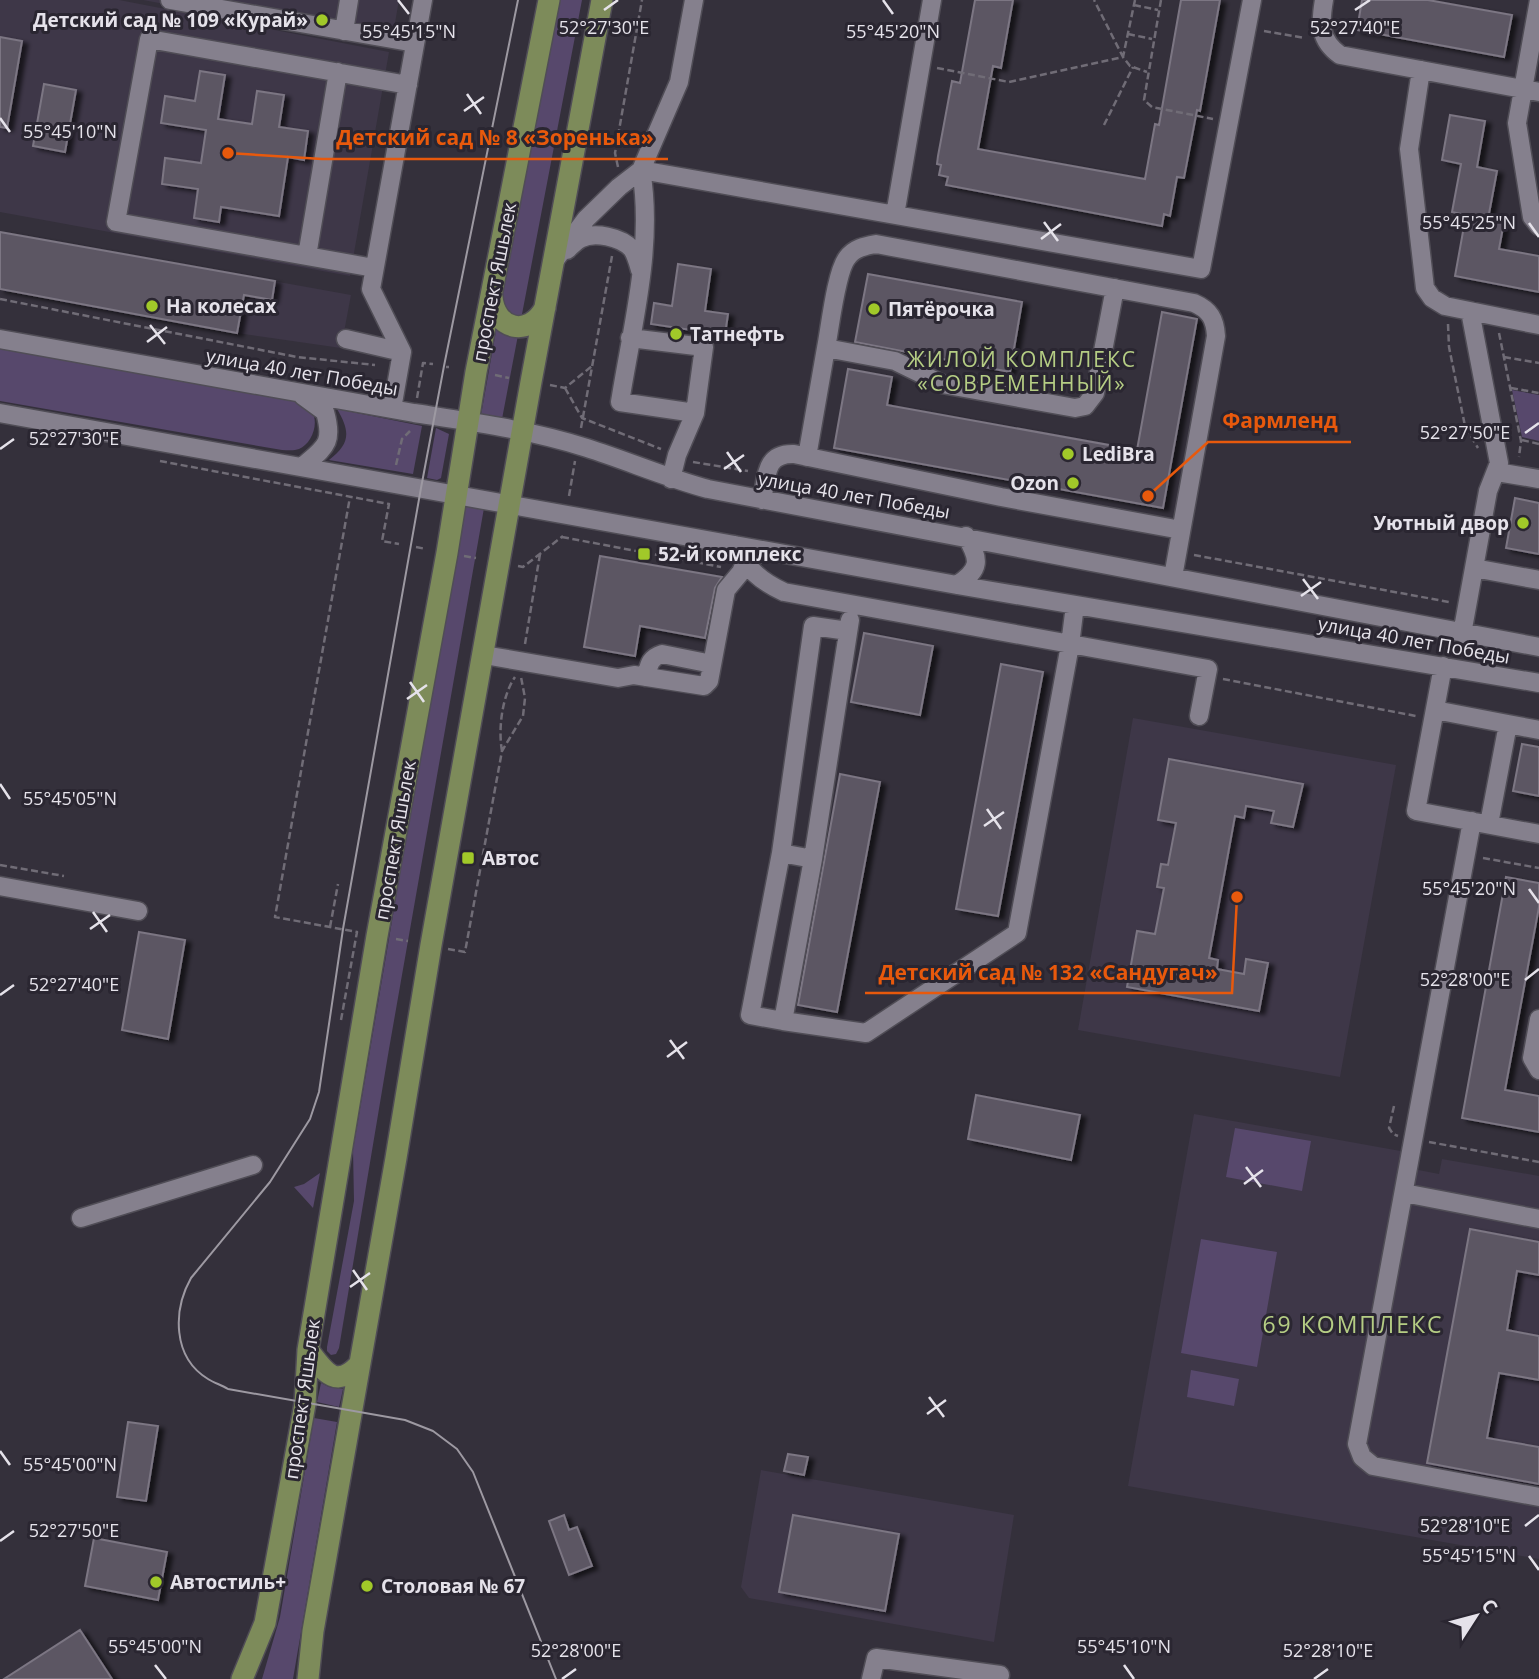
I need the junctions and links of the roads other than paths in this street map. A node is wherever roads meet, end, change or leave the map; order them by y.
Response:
1 (170, 0) edge
2 (349, 0) edge
3 (423, 0) edge
4 (550, 0) edge
5 (602, 0) edge
6 (694, 0) edge
7 (932, 0) edge
8 (1252, 0) edge
9 (1324, 0) edge
10 (1539, 0) edge
11 (344, 31) junction
12 (415, 43) junction
13 (1422, 70) junction
14 (338, 72) junction
15 (408, 85) junction
16 (1531, 90) edge
17 (641, 170) junction
18 (895, 215) junction
19 (1539, 226) edge
20 (307, 256) junction
21 (554, 262) junction
22 (374, 268) junction
23 (641, 276) junction
24 (1115, 288) junction
25 (492, 297) junction
26 (545, 308) junction
27 (1469, 311) junction
28 (1539, 325) edge
29 (630, 338) junction
30 (0, 339) edge
31 (346, 339) dead end
32 (826, 348) junction
33 (402, 352) junction
34 (292, 391) junction
35 (392, 409) junction
36 (0, 413) edge
37 (695, 413) junction
38 (469, 421) junction
39 (523, 432) junction
40 (807, 457) junction
41 (302, 467) junction
42 (1497, 472) junction
43 (671, 479) junction
44 (1539, 479) edge
45 (456, 496) junction
46 (762, 500) junction
47 (510, 504) junction
48 (1181, 530) junction
49 (966, 536) junction
50 (735, 545) junction
51 (765, 550) junction
52 (745, 563) junction
53 (1474, 568) junction
54 (1173, 577) junction
55 (1539, 580) edge
56 (957, 585) junction
57 (852, 605) junction
58 (1075, 605) junction
59 (848, 631) junction
60 (1462, 634) junction
61 (1070, 645) junction
62 (1539, 647) edge
63 (484, 655) junction
64 (712, 664) junction
65 (1443, 666) junction
66 (646, 677) junction
67 (1539, 683) edge
68 (1435, 710) junction
69 (1199, 716) dead end
70 (1508, 724) junction
71 (1539, 730) edge
72 (1481, 823) junction
73 (1539, 834) edge
74 (781, 853) junction
75 (813, 859) junction
76 (0, 886) edge
77 (138, 911) dead end
78 (1539, 1019) edge
79 (783, 1021) junction
80 (1539, 1070) edge
81 (253, 1165) dead end
82 (1404, 1193) junction
83 (81, 1218) dead end
84 (1539, 1219) edge
85 (308, 1350) junction
86 (359, 1365) junction
87 (1539, 1497) edge
88 (1000, 1675) dead end
89 (242, 1679) edge
90 (309, 1679) edge
91 (870, 1679) edge

1 - 11 street
2 - 11 street
3 - 12 street
4 - 25 main road, проспект Яшьлек
5 - 21 main road
6 - 17 street
7 - 18 street
8 - 18 street
9 - 13 street
10 - 16 street
11 - 12 street
12 - 15 street
13 - 16 street
13 - 27 street
14 - 15 street
14 - 20 street
14 - 20 street
15 - 22 street
16 - 19 street
17 - 18 street
17 - 21 street
17 - 23 street
20 - 22 street
21 - 23 street
21 - 26 main road
22 - 33 street
23 - 29 street
24 - 32 street
24 - 32 street
24 - 48 street
25 - 26 main road
25 - 38 main road, проспект Яшьлек
26 - 39 main road
27 - 28 street
27 - 42 street
29 - 37 street
29 - 37 street
30 - 34 street, улица 40 лет Победы
31 - 33 street
32 - 40 street
33 - 35 street
34 - 35 street, улица 40 лет Победы
34 - 41 street
35 - 38 street, улица 40 лет Победы
36 - 41 street, улица 40 лет Победы
37 - 43 street
38 - 39 street, улица 40 лет Победы
38 - 45 main road, проспект Яшьлек
39 - 43 street, улица 40 лет Победы
39 - 47 main road
40 - 46 street
40 - 48 street
41 - 45 street, улица 40 лет Победы
42 - 44 street
42 - 53 street
43 - 46 street, улица 40 лет Победы
45 - 47 street, улица 40 лет Победы
45 - 85 main road, проспект Яшьлек
46 - 49 street, улица 40 лет Победы
47 - 50 street, улица 40 лет Победы
47 - 63 main road
48 - 54 street
49 - 54 street, улица 40 лет Победы
49 - 56 street
50 - 51 street, улица 40 лет Победы
50 - 52 street
51 - 52 street
51 - 56 street, улица 40 лет Победы
52 - 57 street
52 - 64 street
53 - 55 street
53 - 60 street
54 - 60 street, улица 40 лет Победы
56 - 58 street, улица 40 лет Победы
57 - 59 street
57 - 61 street
58 - 61 street
58 - 65 street, улица 40 лет Победы
59 - 74 street
59 - 75 street
60 - 62 street, улица 40 лет Победы
61 - 69 street
61 - 79 street
63 - 66 street
63 - 86 main road
64 - 66 street
64 - 66 street
65 - 67 street, улица 40 лет Победы
65 - 68 street
68 - 70 street
68 - 72 street
70 - 71 street
70 - 72 street
72 - 73 street
72 - 82 street
74 - 75 street
74 - 79 street
75 - 79 street
76 - 77 street
78 - 80 street
81 - 83 street
82 - 84 street
82 - 87 street
85 - 86 main road
85 - 89 main road, проспект Яшьлек
86 - 90 main road
88 - 91 street

